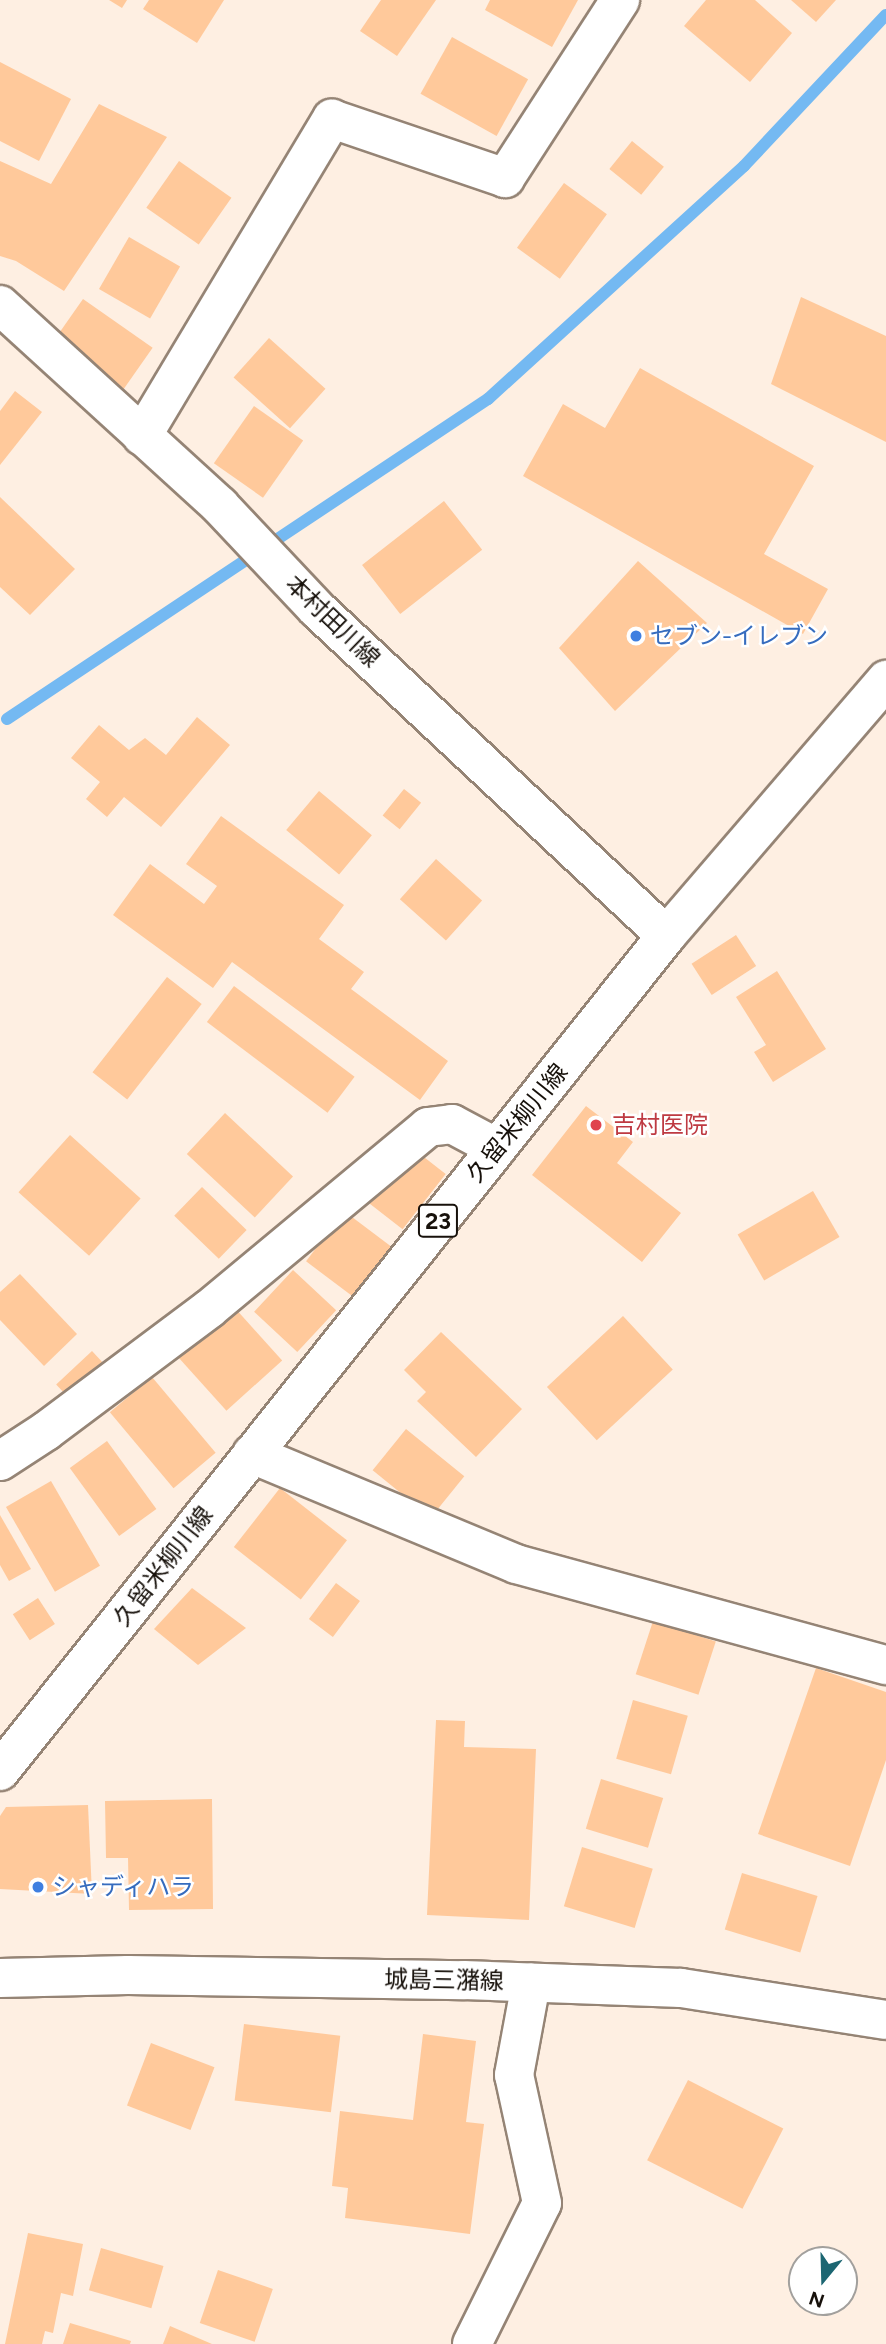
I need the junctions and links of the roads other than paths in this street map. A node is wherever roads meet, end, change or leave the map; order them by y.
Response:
1 (620, 0) edge
2 (0, 305) edge
3 (142, 436) junction
4 (886, 680) edge
5 (666, 936) junction
6 (497, 1148) junction
7 (252, 1454) junction
8 (0, 1461) edge
9 (886, 1665) edge
10 (0, 1771) edge
11 (0, 1978) edge
12 (531, 1983) junction
13 (886, 2020) edge
14 (472, 2344) edge

1 - 3 main road
2 - 3 main road, 本村田川線
3 - 5 main road, 本村田川線
4 - 5 main road, 久留米柳川線 / 23
5 - 6 main road, 久留米柳川線 / 23
6 - 7 main road, 久留米柳川線 / 23
6 - 8 main road
7 - 9 main road
7 - 10 main road, 久留米柳川線 / 23
11 - 12 main road, 城島三潴線
12 - 13 main road, 城島三潴線
12 - 14 main road

